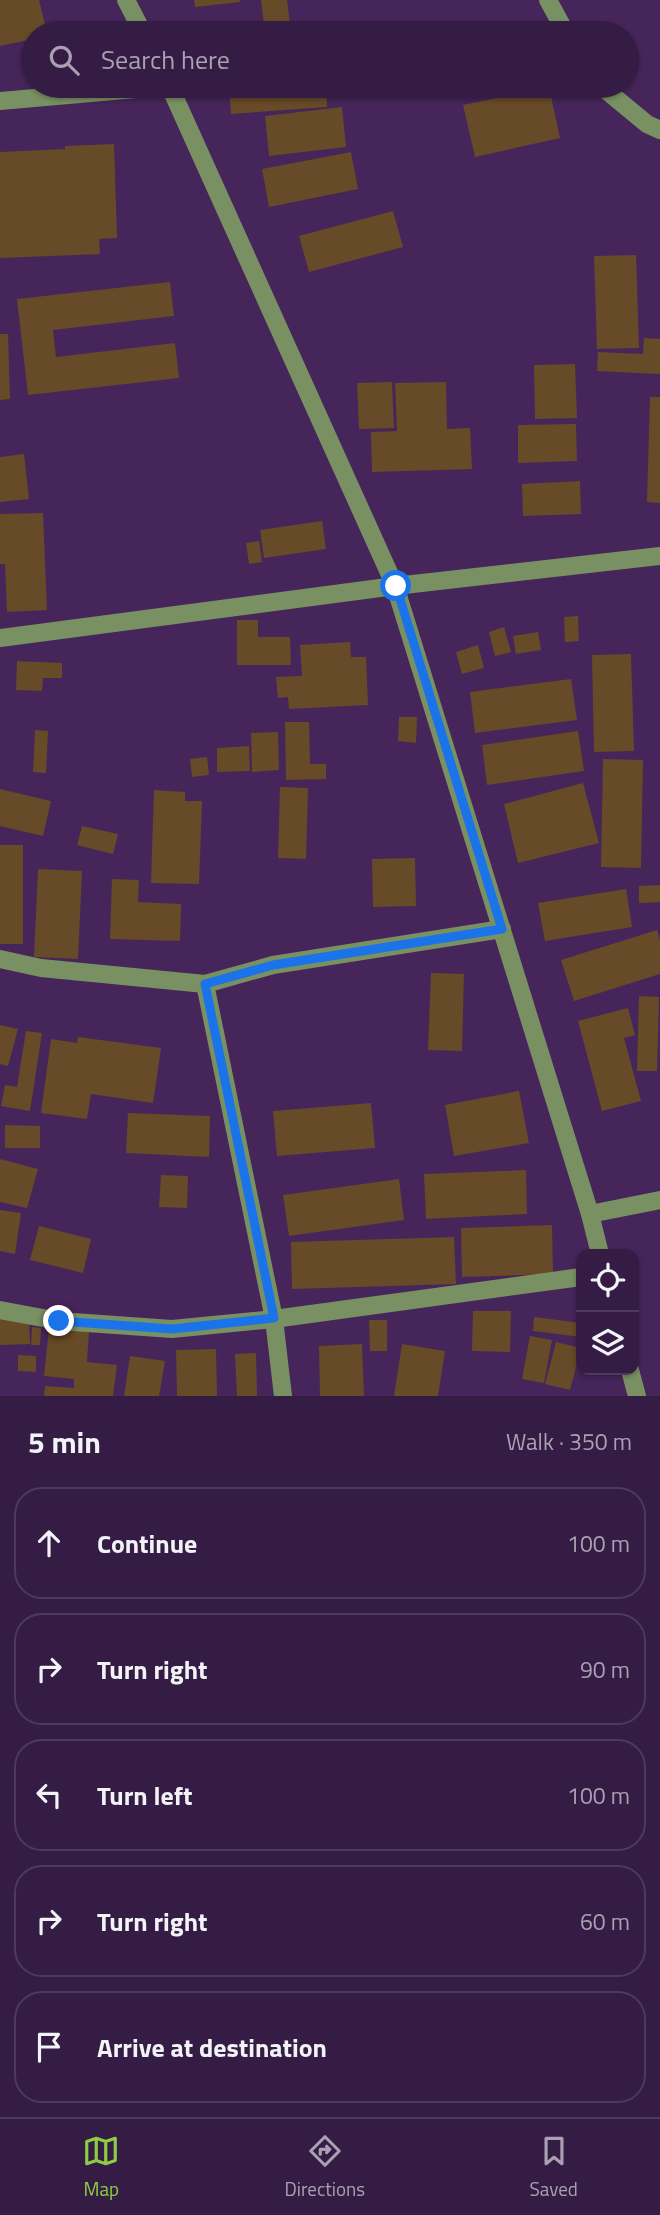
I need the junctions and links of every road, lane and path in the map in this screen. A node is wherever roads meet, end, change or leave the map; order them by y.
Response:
1 (126, 0) edge
2 (548, 0) edge
3 (137, 21) edge
4 (559, 21) edge
5 (34, 98) edge
6 (175, 98) edge
7 (615, 98) edge
8 (0, 101) edge
9 (660, 130) edge
10 (660, 556) edge
11 (396, 586) junction
12 (0, 638) edge
13 (502, 929) junction
14 (0, 960) edge
15 (205, 984) junction
16 (660, 1200) edge
17 (590, 1214) junction
18 (599, 1249) edge
19 (576, 1279) edge
20 (0, 1310) edge
21 (274, 1318) junction
22 (631, 1375) edge
23 (283, 1396) edge
24 (637, 1396) edge

1 - 3 street
2 - 4 street
5 - 8 street
6 - 11 street
7 - 9 street
10 - 11 street
11 - 12 street
11 - 13 street
13 - 15 street
13 - 17 street
14 - 15 street
15 - 21 street
16 - 17 street
17 - 18 street
19 - 21 street
20 - 21 street
21 - 23 street
22 - 24 street

